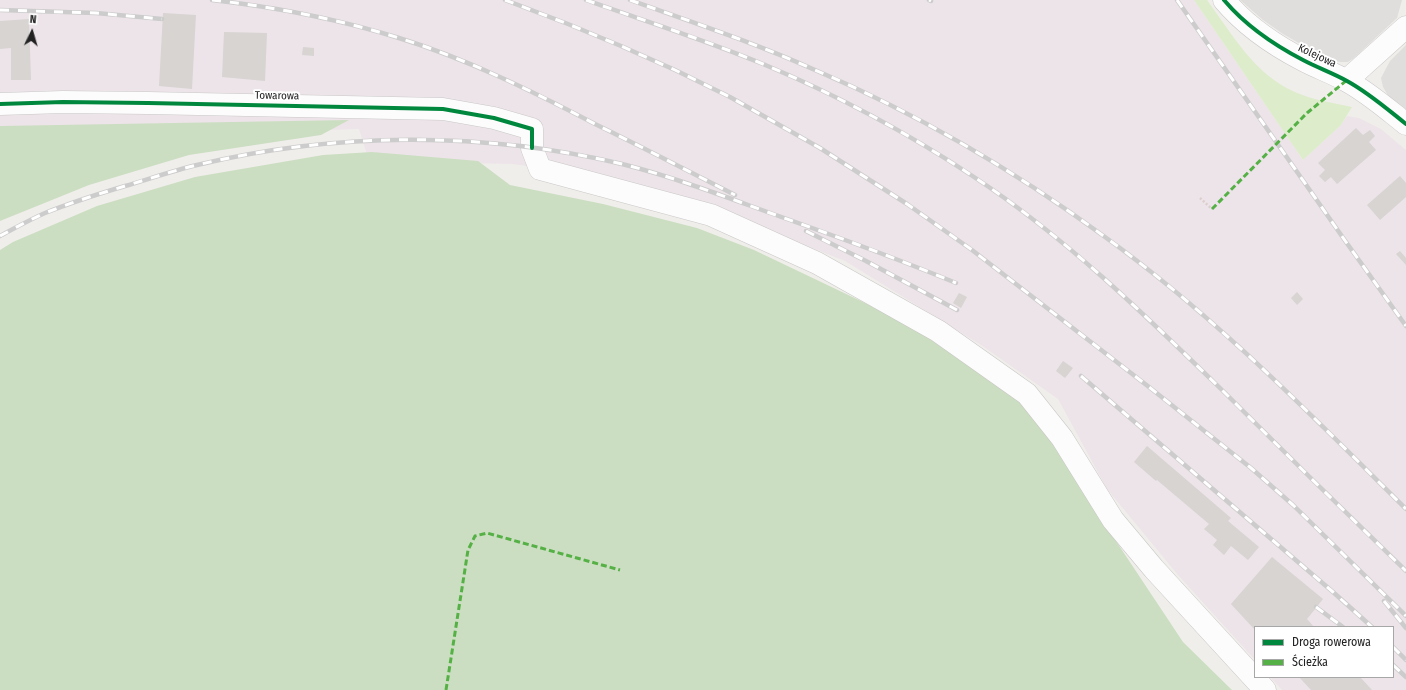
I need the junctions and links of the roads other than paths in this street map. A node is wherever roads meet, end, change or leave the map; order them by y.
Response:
1 (1224, 0) edge
2 (1406, 27) edge
3 (1347, 80) junction
4 (0, 104) edge
5 (1406, 124) edge
6 (1265, 690) edge

1 - 3 street, Kolejowa
2 - 3 street
3 - 5 street, Kolejowa
4 - 6 street, Towarowa

